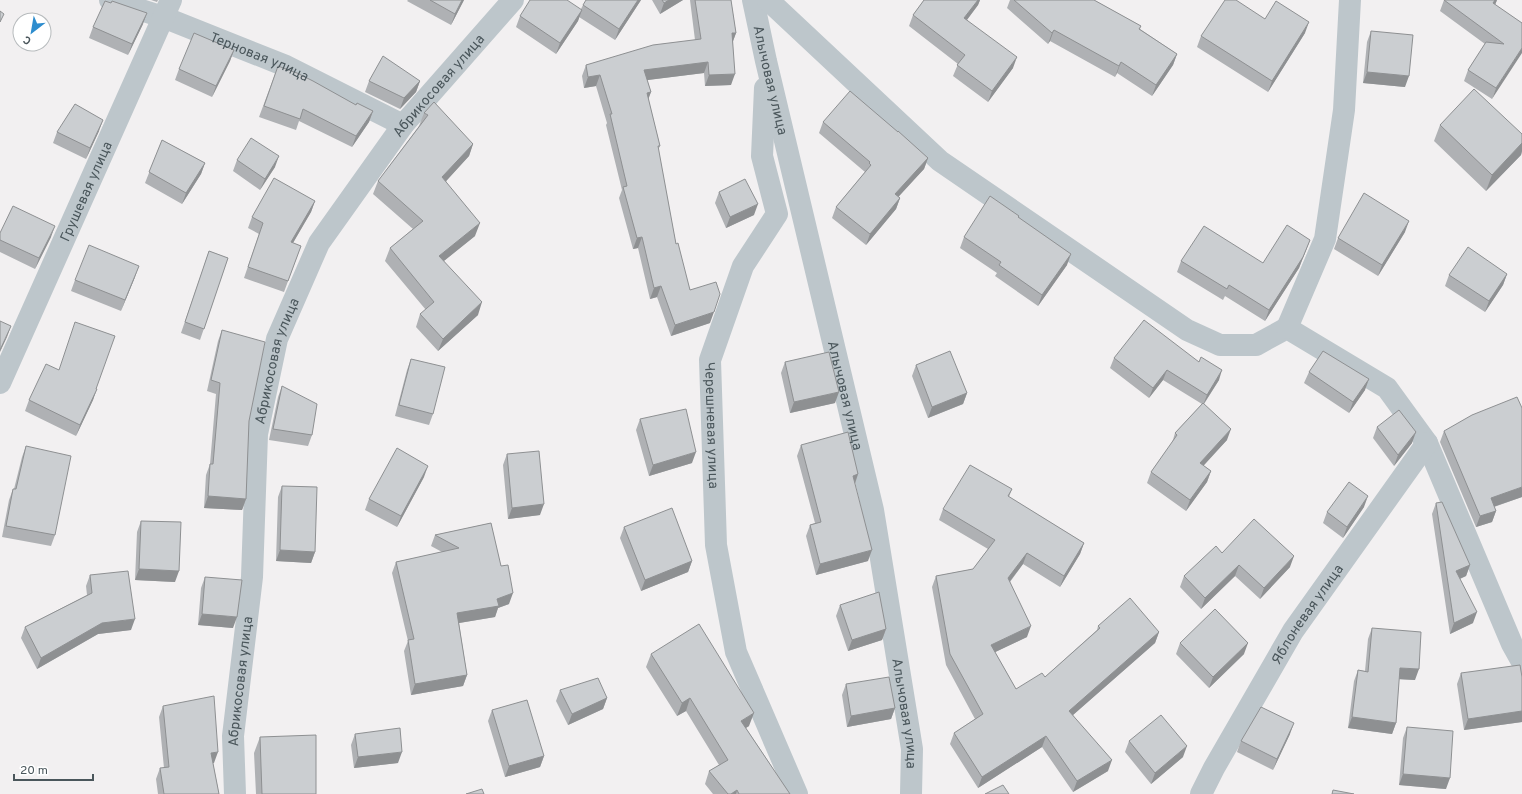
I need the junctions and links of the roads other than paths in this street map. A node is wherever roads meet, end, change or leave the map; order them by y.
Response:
1 (110, 0) edge
2 (513, 0) edge
3 (753, 0) edge
4 (768, 0) edge
5 (1350, 0) edge
6 (167, 9) edge
7 (766, 61) junction
8 (403, 125) junction
9 (1287, 328) junction
10 (0, 383) edge
11 (1427, 443) junction
12 (1522, 662) edge
13 (235, 794) edge
14 (797, 794) edge
15 (911, 794) edge
16 (1201, 794) edge

1 - 6 street, Терновая улица
2 - 8 street, Абрикосовая улица
3 - 7 street, Алычовая улица
4 - 9 street
5 - 9 street
6 - 8 street, Терновая улица
6 - 10 street, Грушевая улица
7 - 14 street, Черешневая улица
7 - 15 street, Алычовая улица
8 - 13 street, Абрикосовая улица
9 - 11 street
11 - 12 street
11 - 16 street, Яблоневая улица

